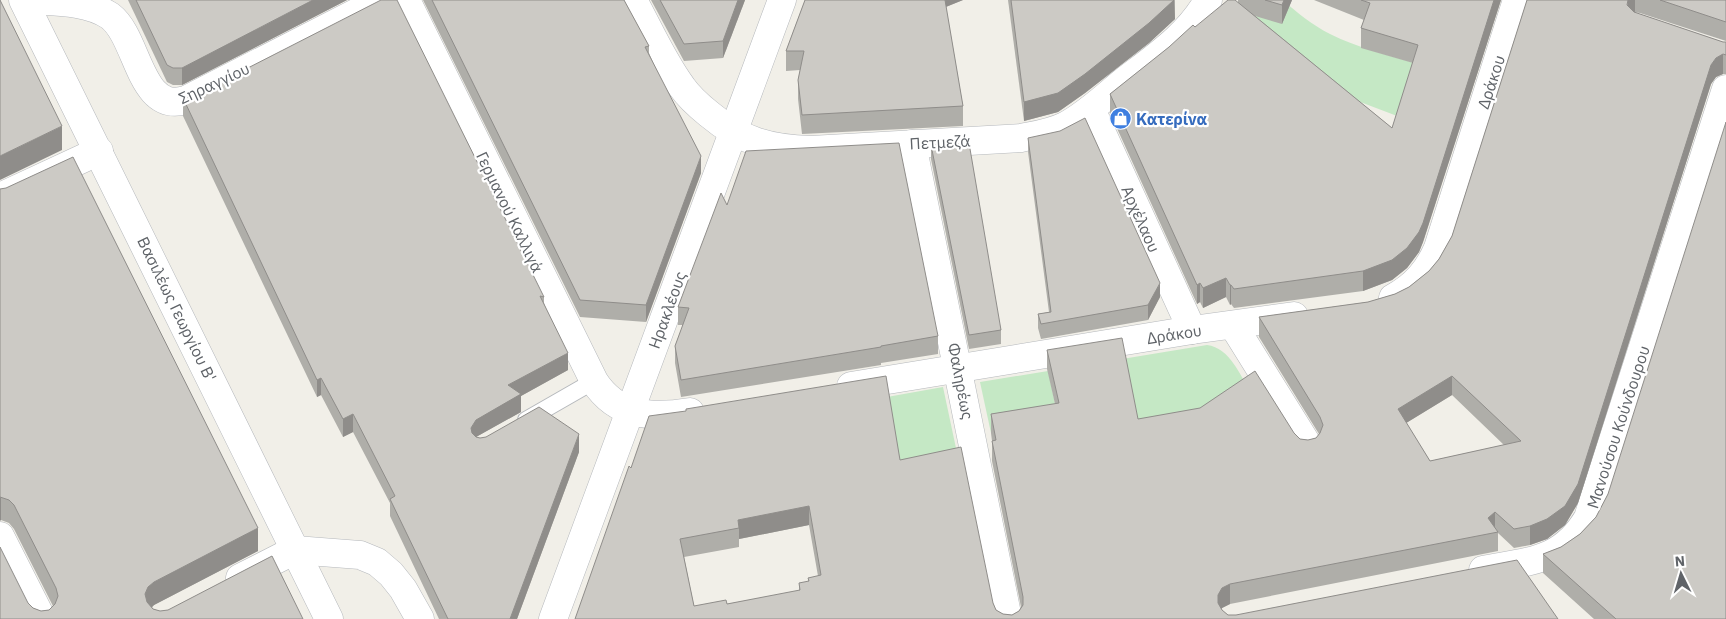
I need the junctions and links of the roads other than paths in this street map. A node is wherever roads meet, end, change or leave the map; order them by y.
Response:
1 (23, 0) edge
2 (381, 0) edge
3 (406, 0) edge
4 (633, 0) edge
5 (782, 0) edge
6 (1208, 0) edge
7 (1517, 0) edge
8 (1726, 89) edge
9 (1091, 109) junction
10 (733, 132) junction
11 (912, 144) junction
12 (99, 151) junction
13 (0, 198) edge
14 (1372, 304) edge
15 (1322, 312) edge
16 (1233, 325) junction
17 (1192, 330) junction
18 (958, 368) junction
19 (594, 381) junction
20 (832, 389) edge
21 (715, 408) edge
22 (630, 411) junction
23 (513, 428) edge
24 (1307, 444) edge
25 (0, 536) edge
26 (295, 550) junction
27 (1460, 575) edge
28 (220, 589) edge
29 (42, 619) edge
30 (329, 619) edge
31 (420, 619) edge
32 (553, 619) edge
33 (1008, 619) edge

1 - 2 street, Σηραγγίου
1 - 12 street, Βασιλέως Γεωργίου Β'
3 - 19 street, Γερμανού Καλλιγά
4 - 10 street, Πετμεζά
5 - 10 street, Ηρακλέους
6 - 9 street, Πετμεζά
7 - 14 street, Δράκου
8 - 27 street, Μανούσου Κούνδουρου
9 - 11 street, Πετμεζά
9 - 17 street, Αρχέλαου
10 - 11 street, Πετμεζά
10 - 22 street, Ηρακλέους
11 - 18 street, Φαληρέως
12 - 13 street
12 - 26 street, Βασιλέως Γεωργίου Β'
15 - 16 street, Δράκου
16 - 17 street, Δράκου
16 - 24 street
17 - 18 street, Δράκου
18 - 20 street, Δράκου
18 - 33 street, Φαληρέως
19 - 22 street, Γερμανού Καλλιγά
19 - 23 lane
21 - 22 street
22 - 32 street, Ηρακλέους
25 - 29 street
26 - 28 street
26 - 30 street, Βασιλέως Γεωργίου Β'
26 - 31 street

